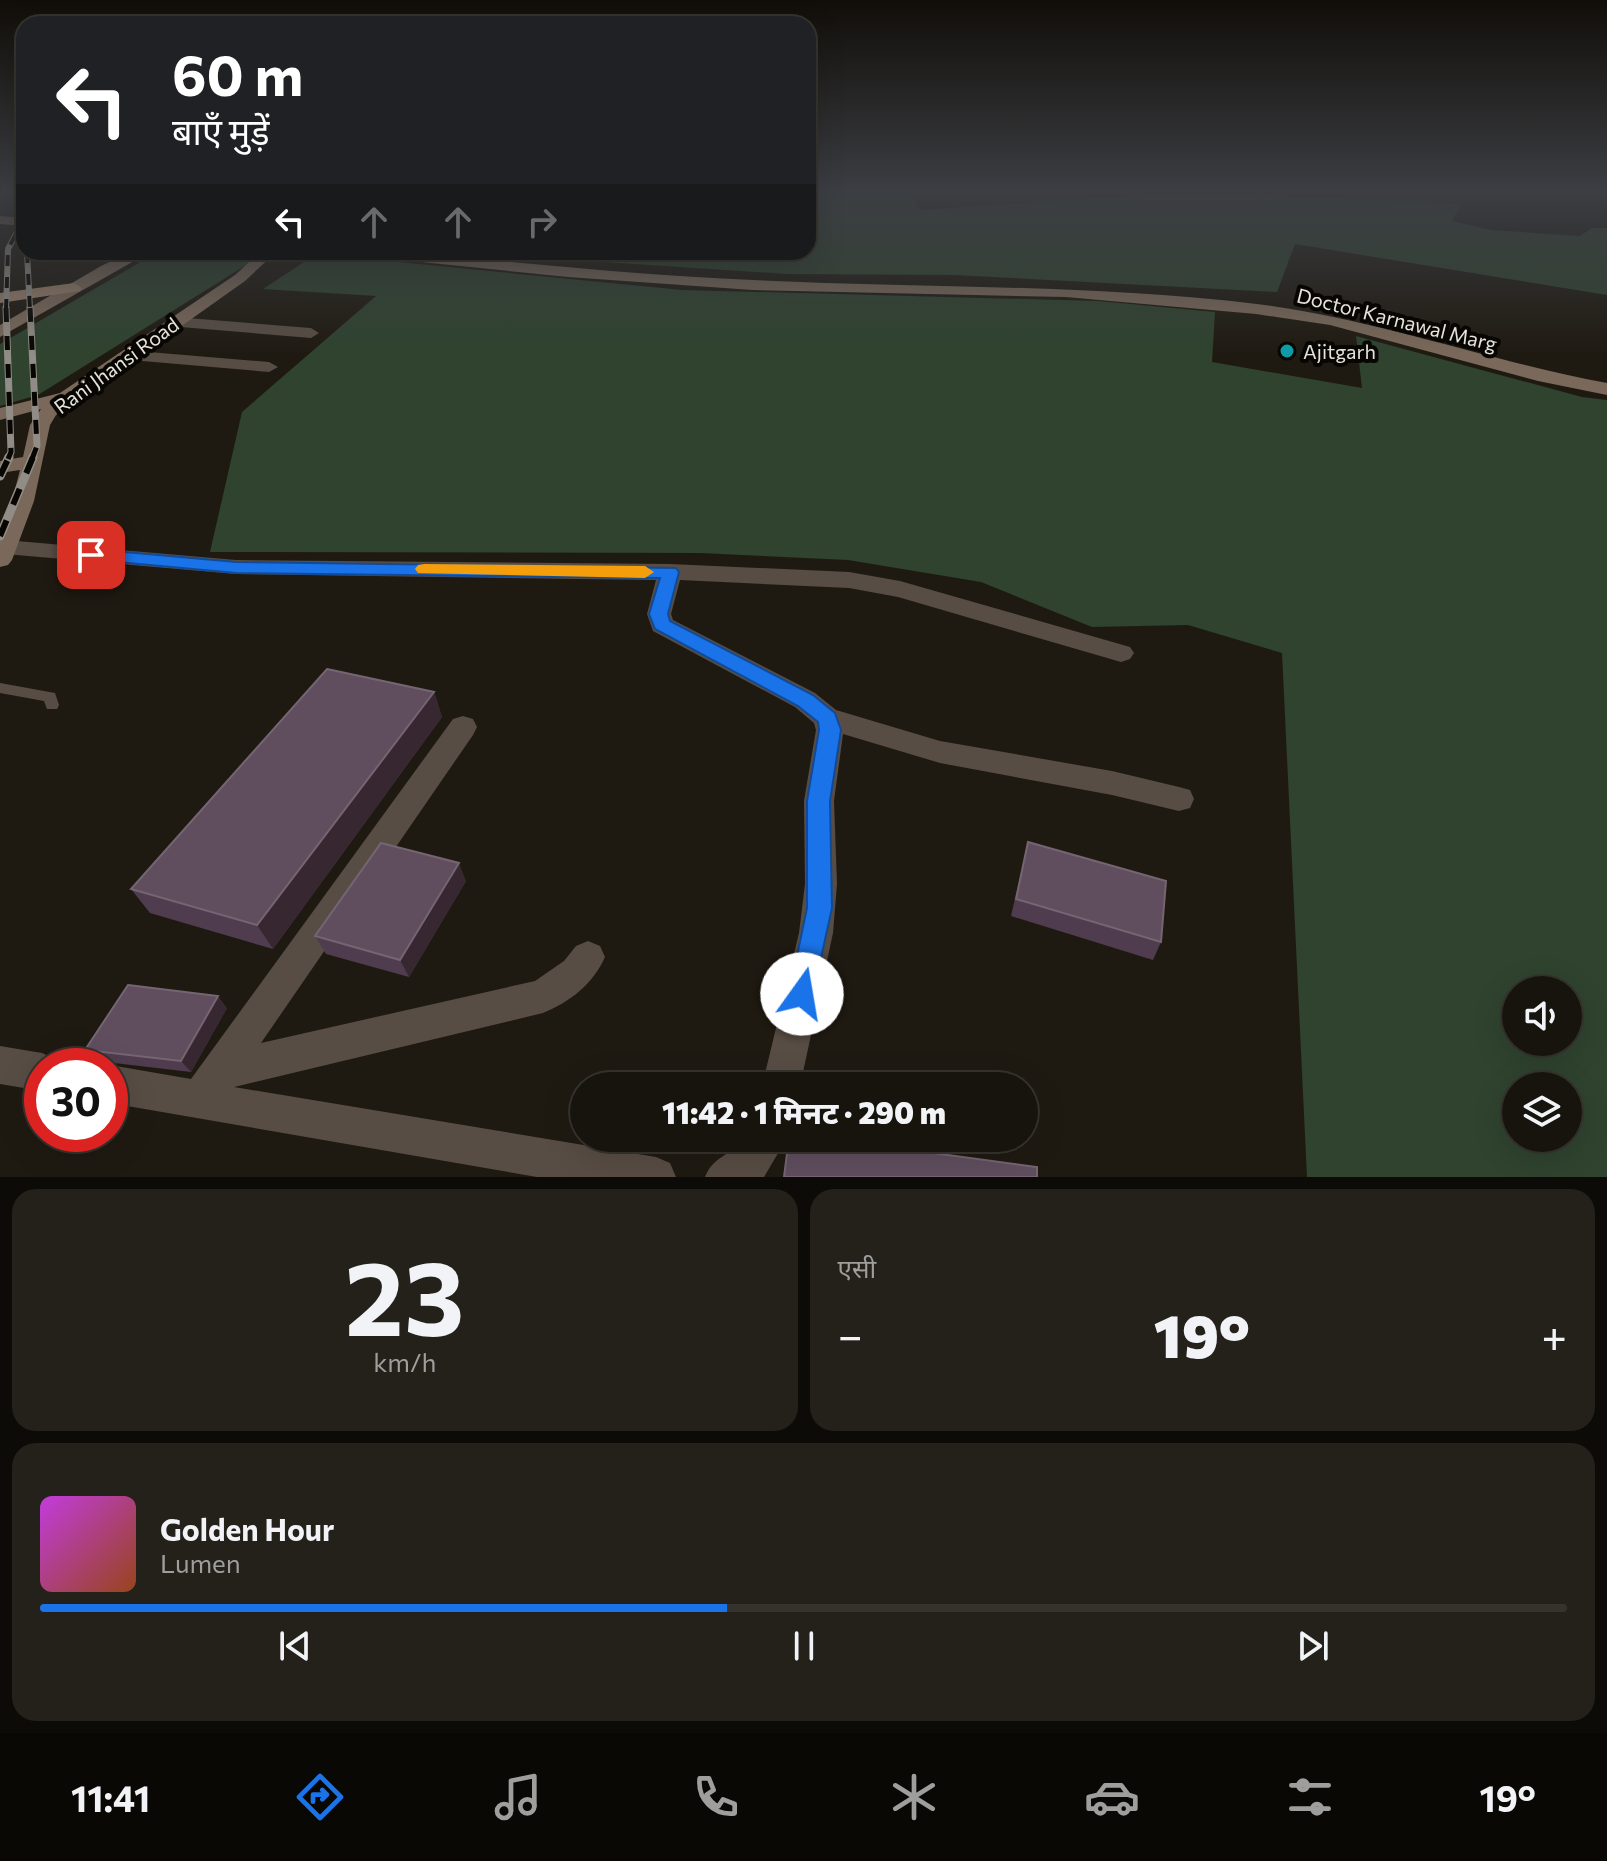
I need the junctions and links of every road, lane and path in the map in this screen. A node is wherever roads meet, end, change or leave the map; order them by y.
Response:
1 (119, 260) edge
2 (263, 260) edge
3 (444, 260) edge
4 (74, 288) junction
5 (0, 298) edge
6 (175, 322) junction
7 (0, 332) edge
8 (311, 333) dead end
9 (125, 355) junction
10 (269, 367) dead end
11 (1607, 389) edge
12 (69, 395) junction
13 (0, 414) edge
14 (32, 462) junction
15 (0, 467) edge
16 (2, 554) edge
17 (670, 572) junction
18 (1121, 653) dead end
19 (0, 688) edge
20 (52, 705) dead end
21 (827, 718) junction
22 (463, 727) dead end
23 (1179, 799) dead end
24 (588, 957) dead end
25 (0, 1065) edge
26 (24, 1069) edge
27 (784, 1072) edge
28 (128, 1084) edge
29 (210, 1086) junction
30 (757, 1152) edge
31 (656, 1177) edge
32 (725, 1177) edge

1 - 4 street
2 - 6 street, Rani Jhansi Road
3 - 11 street, Doctor Karnawal Marg
4 - 5 main road
4 - 7 street
6 - 8 street
6 - 9 street, Rani Jhansi Road
9 - 10 street
9 - 12 street, Rani Jhansi Road
12 - 13 street
12 - 14 street, Rani Jhansi Road
14 - 15 street
14 - 16 street, Rani Jhansi Road
16 - 17 street
17 - 18 street
17 - 21 street
19 - 20 lane
21 - 23 street
21 - 27 street
22 - 29 street
24 - 29 street
25 - 26 street
28 - 29 street
29 - 31 street
30 - 32 street

